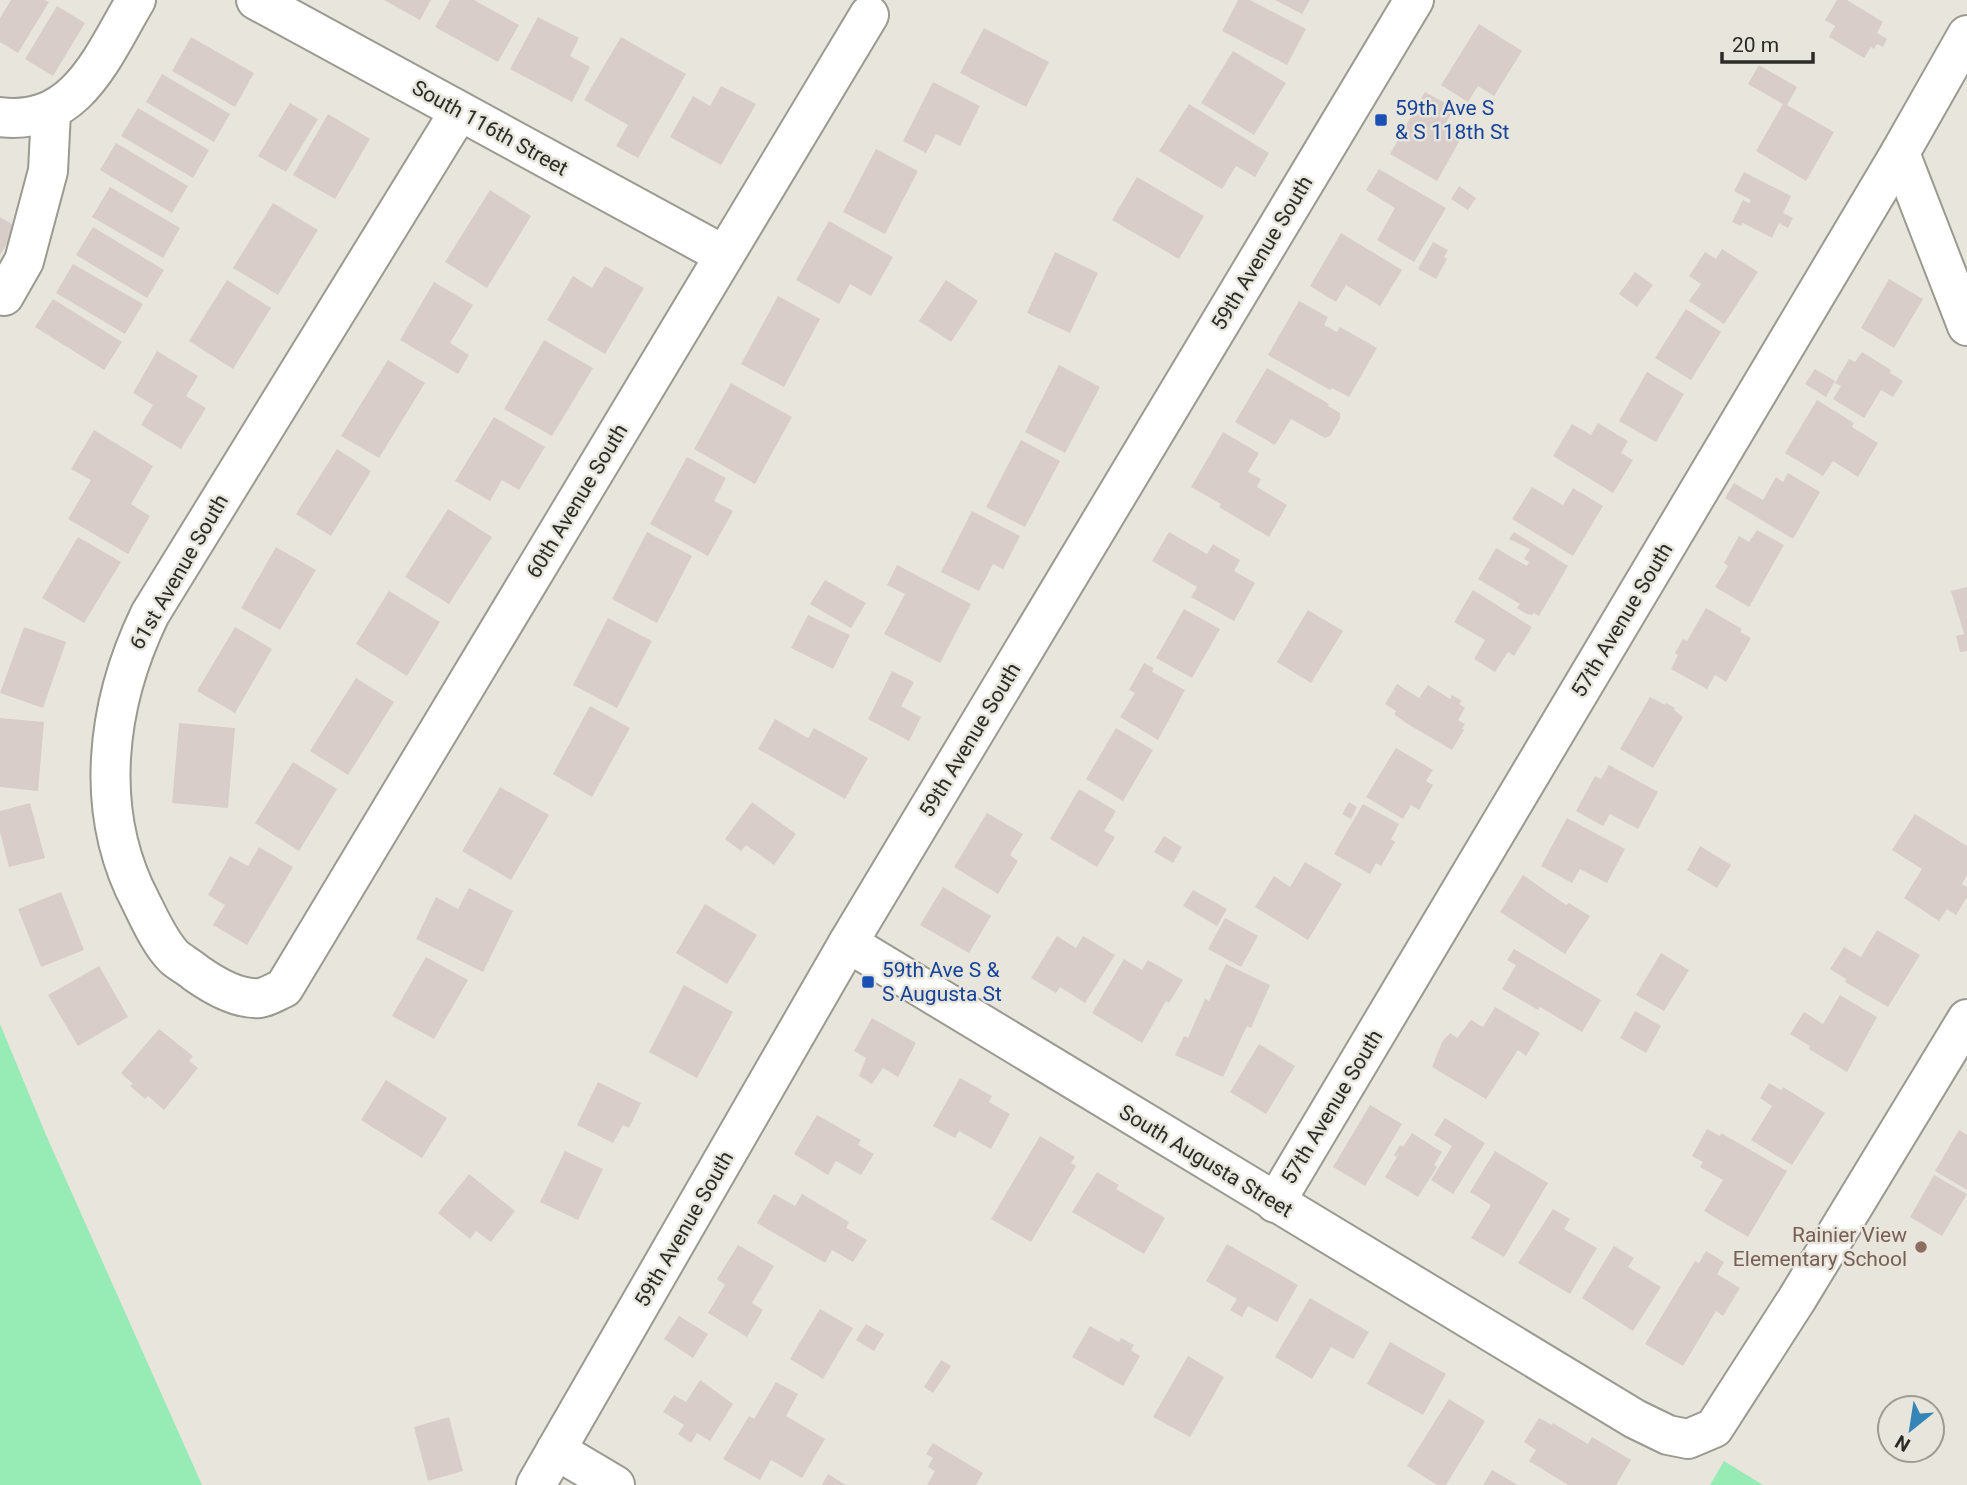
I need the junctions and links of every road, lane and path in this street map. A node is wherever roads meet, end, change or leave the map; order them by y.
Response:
1 (136, 0) edge
2 (256, 0) edge
3 (1414, 0) edge
4 (869, 15) dead end
5 (1967, 36) edge
6 (51, 112) junction
7 (459, 112) junction
8 (0, 117) edge
9 (1900, 153) junction
10 (724, 255) junction
11 (4, 296) dead end
12 (1967, 326) edge
13 (848, 943) junction
14 (284, 988) joint
15 (1967, 1019) edge
16 (1275, 1203) junction
17 (556, 1450) junction
18 (536, 1485) edge
19 (615, 1485) edge

1 - 6 street
2 - 7 street, South 116th Street
3 - 13 street, 59th Avenue South
4 - 10 street, 60th Avenue South
5 - 9 street, 57th Avenue South
6 - 8 street
6 - 11 street
7 - 10 street, South 116th Street
7 - 14 street, 61st Avenue South
9 - 12 street
9 - 16 street, 57th Avenue South
10 - 14 street, 60th Avenue South
13 - 16 street, South Augusta Street
13 - 17 street, 59th Avenue South
15 - 16 street, South Augusta Street
17 - 18 street, 59th Avenue South
17 - 19 street

